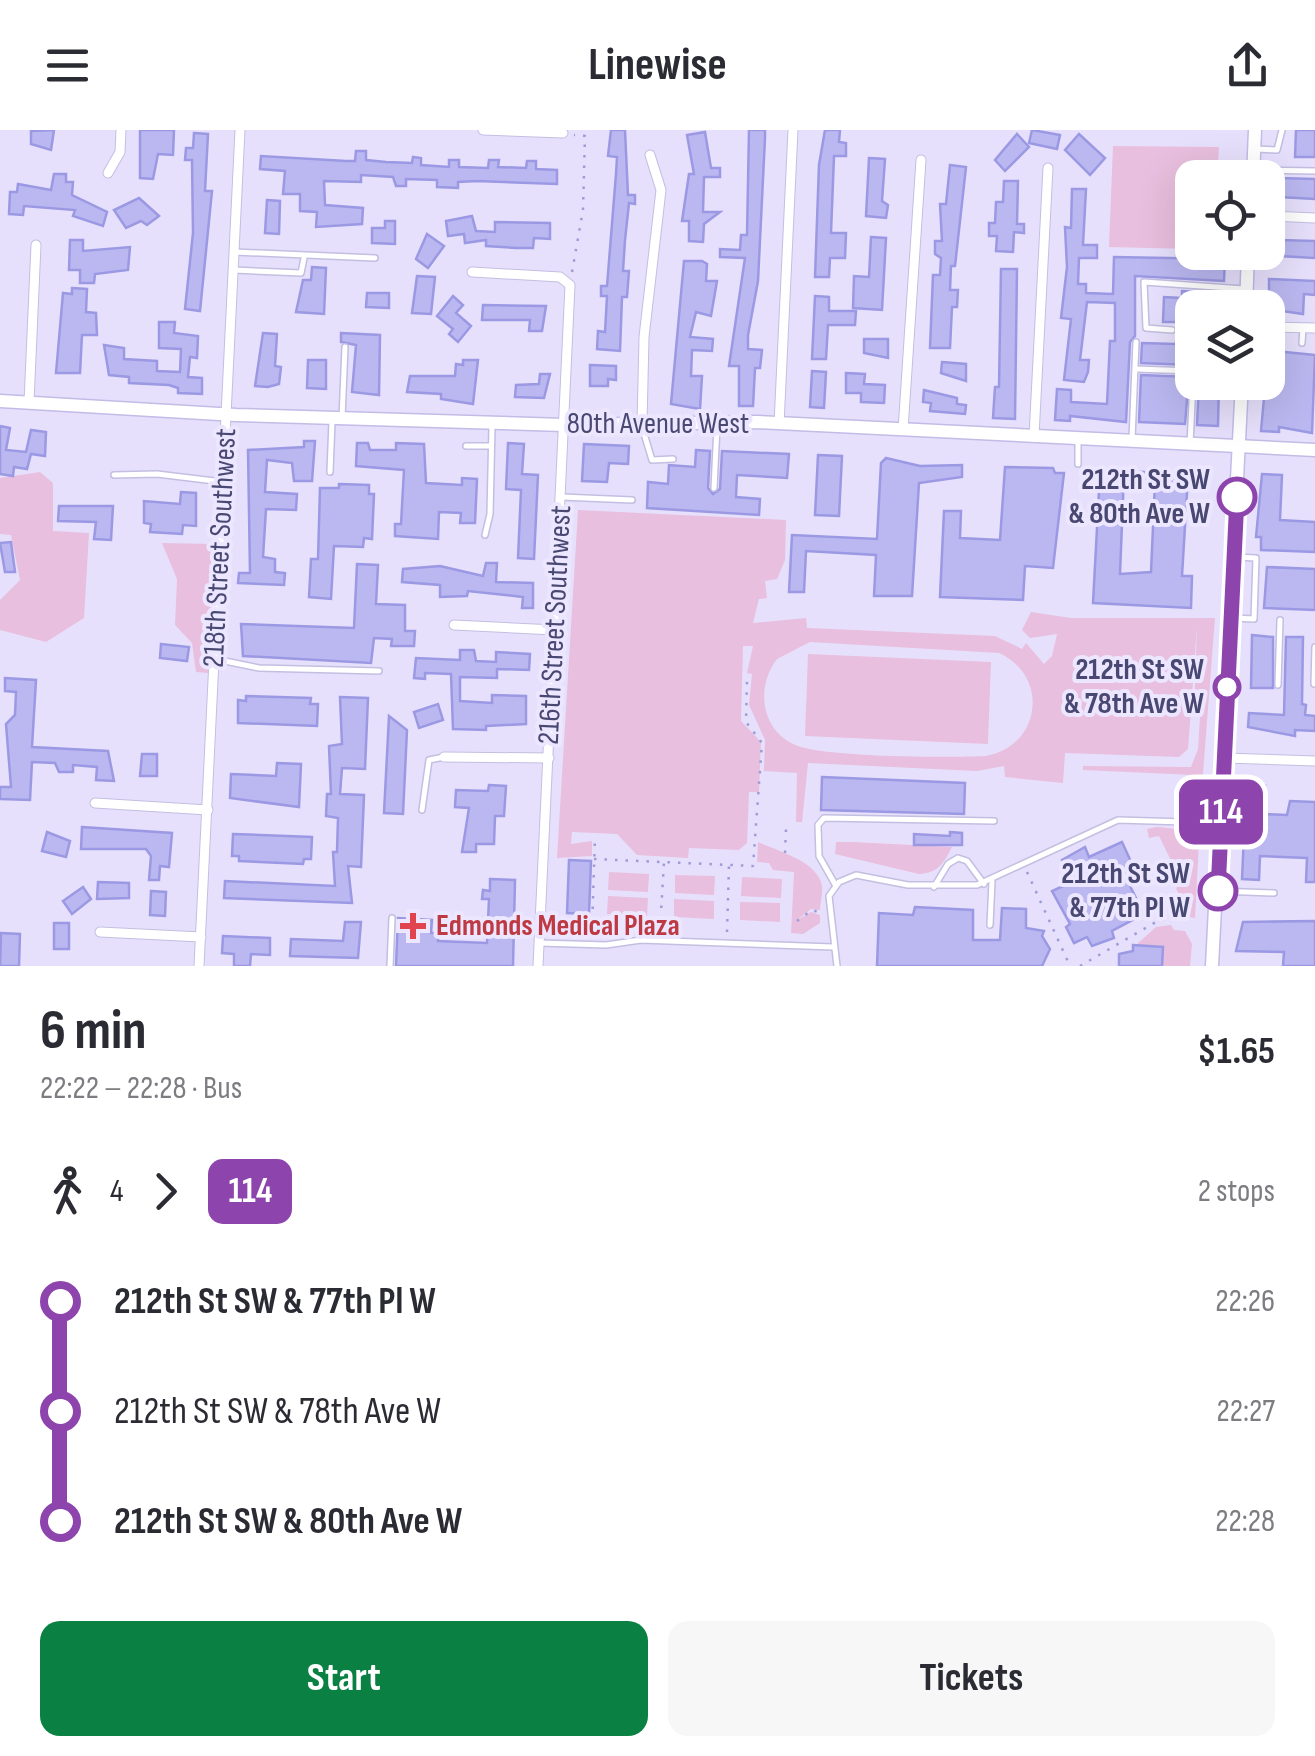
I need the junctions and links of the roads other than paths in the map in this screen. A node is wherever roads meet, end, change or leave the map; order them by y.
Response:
1 (121, 130) edge
2 (240, 130) edge
3 (484, 130) edge
4 (793, 130) edge
5 (1255, 130) edge
6 (1282, 130) edge
7 (563, 133) road end
8 (1254, 149) junction
9 (650, 155) dead end
10 (921, 160) dead end
11 (1254, 160) edge
12 (1048, 168) dead end
13 (1315, 171) edge
14 (1285, 172) edge
15 (108, 173) dead end
16 (1285, 217) edge
17 (1315, 218) edge
18 (36, 245) dead end
19 (232, 252) junction
20 (304, 256) junction
21 (374, 258) dead end
22 (231, 270) junction
23 (1248, 270) edge
24 (472, 272) dead end
25 (1247, 289) joint
26 (1285, 327) edge
27 (1303, 328) junction
28 (1315, 328) edge
29 (1172, 330) dead end
30 (1136, 342) dead end
31 (1302, 344) dead end
32 (346, 346) dead end
33 (1135, 369) junction
34 (1175, 370) edge
35 (1192, 400) edge
36 (1241, 400) edge
37 (0, 401) edge
38 (28, 402) junction
39 (226, 414) junction
40 (337, 418) junction
41 (717, 422) junction
42 (493, 423) junction
43 (642, 424) junction
44 (779, 424) junction
45 (564, 425) junction
46 (904, 430) junction
47 (1034, 436) junction
48 (1078, 439) junction
49 (1132, 442) junction
50 (466, 446) dead end
51 (492, 446) junction
52 (1190, 446) junction
53 (1239, 447) junction
54 (1315, 450) edge
55 (673, 459) dead end
56 (1078, 464) dead end
57 (330, 472) dead end
58 (114, 475) dead end
59 (223, 482) junction
60 (714, 488) dead end
61 (562, 498) junction
62 (632, 500) dead end
63 (485, 535) dead end
64 (1234, 557) junction
65 (1230, 617) junction
66 (1280, 620) dead end
67 (454, 625) dead end
68 (555, 630) junction
69 (1315, 647) edge
70 (215, 659) junction
71 (379, 671) dead end
72 (1314, 684) edge
73 (1278, 685) dead end
74 (444, 757) joint
75 (549, 758) junction
76 (1224, 758) junction
77 (1315, 761) edge
78 (94, 804) dead end
79 (208, 810) junction
80 (422, 810) dead end
81 (994, 821) dead end
82 (1221, 826) junction
83 (1258, 829) dead end
84 (992, 882) junction
85 (984, 884) junction
86 (836, 886) junction
87 (934, 887) junction
88 (1218, 891) junction
89 (1274, 894) dead end
90 (392, 918) dead end
91 (990, 926) dead end
92 (100, 932) dead end
93 (200, 937) junction
94 (540, 942) junction
95 (833, 947) junction
96 (199, 966) edge
97 (390, 966) edge
98 (538, 966) edge
99 (837, 966) edge
100 (1212, 966) edge

1 - 15 street
2 - 19 street, 218th Street Southwest
3 - 7 street
4 - 44 street
5 - 8 street
6 - 8 lane
8 - 11 street
9 - 43 street
10 - 46 street
12 - 47 street
13 - 14 lane
16 - 17 street
18 - 38 street
19 - 20 lane
19 - 22 street, 218th Street Southwest
20 - 21 lane
20 - 22 lane
22 - 39 street, 218th Street Southwest
23 - 25 street
24 - 45 street, 216th Street Southwest
25 - 29 lane
26 - 27 street
27 - 28 street
27 - 31 lane
30 - 33 lane
32 - 40 lane
33 - 34 lane
33 - 49 lane
35 - 52 lane
36 - 53 street
37 - 38 street, 80th Avenue West
38 - 39 street, 80th Avenue West
39 - 40 street, 80th Avenue West
39 - 59 street, 218th Street Southwest
40 - 42 street, 80th Avenue West
40 - 57 lane
41 - 43 street, 80th Avenue West
41 - 44 street, 80th Avenue West
41 - 60 lane
42 - 45 street, 80th Avenue West
42 - 51 lane
43 - 45 street, 80th Avenue West
43 - 55 lane
44 - 46 street, 80th Avenue West
45 - 61 street, 216th Street Southwest
46 - 47 street, 80th Avenue West
47 - 48 street, 80th Avenue West
48 - 49 street, 80th Avenue West
48 - 56 lane
49 - 52 street, 80th Avenue West
50 - 51 lane
51 - 63 lane
52 - 53 street, 80th Avenue West
53 - 54 street, 80th Avenue West
53 - 64 street
58 - 59 lane
59 - 70 street, 218th Street Southwest
61 - 62 lane
61 - 68 street, 216th Street Southwest
64 - 65 street
64 - 65 lane
65 - 76 street
66 - 73 lane
67 - 68 street
68 - 75 street, 216th Street Southwest
69 - 72 lane
70 - 71 lane
70 - 79 street, 218th Street Southwest
74 - 75 street
74 - 80 lane
75 - 94 street, 216th Street Southwest
76 - 77 street
76 - 82 street
78 - 79 street
79 - 93 street, 218th Street Southwest
81 - 86 lane
82 - 83 lane
82 - 84 lane
82 - 88 street
84 - 85 lane
84 - 91 lane
85 - 87 lane
85 - 87 lane
86 - 87 lane
86 - 95 lane
88 - 89 lane
88 - 100 street
90 - 97 lane
92 - 93 street
93 - 96 street, 218th Street Southwest
94 - 95 lane
94 - 98 street, 216th Street Southwest
95 - 99 lane

